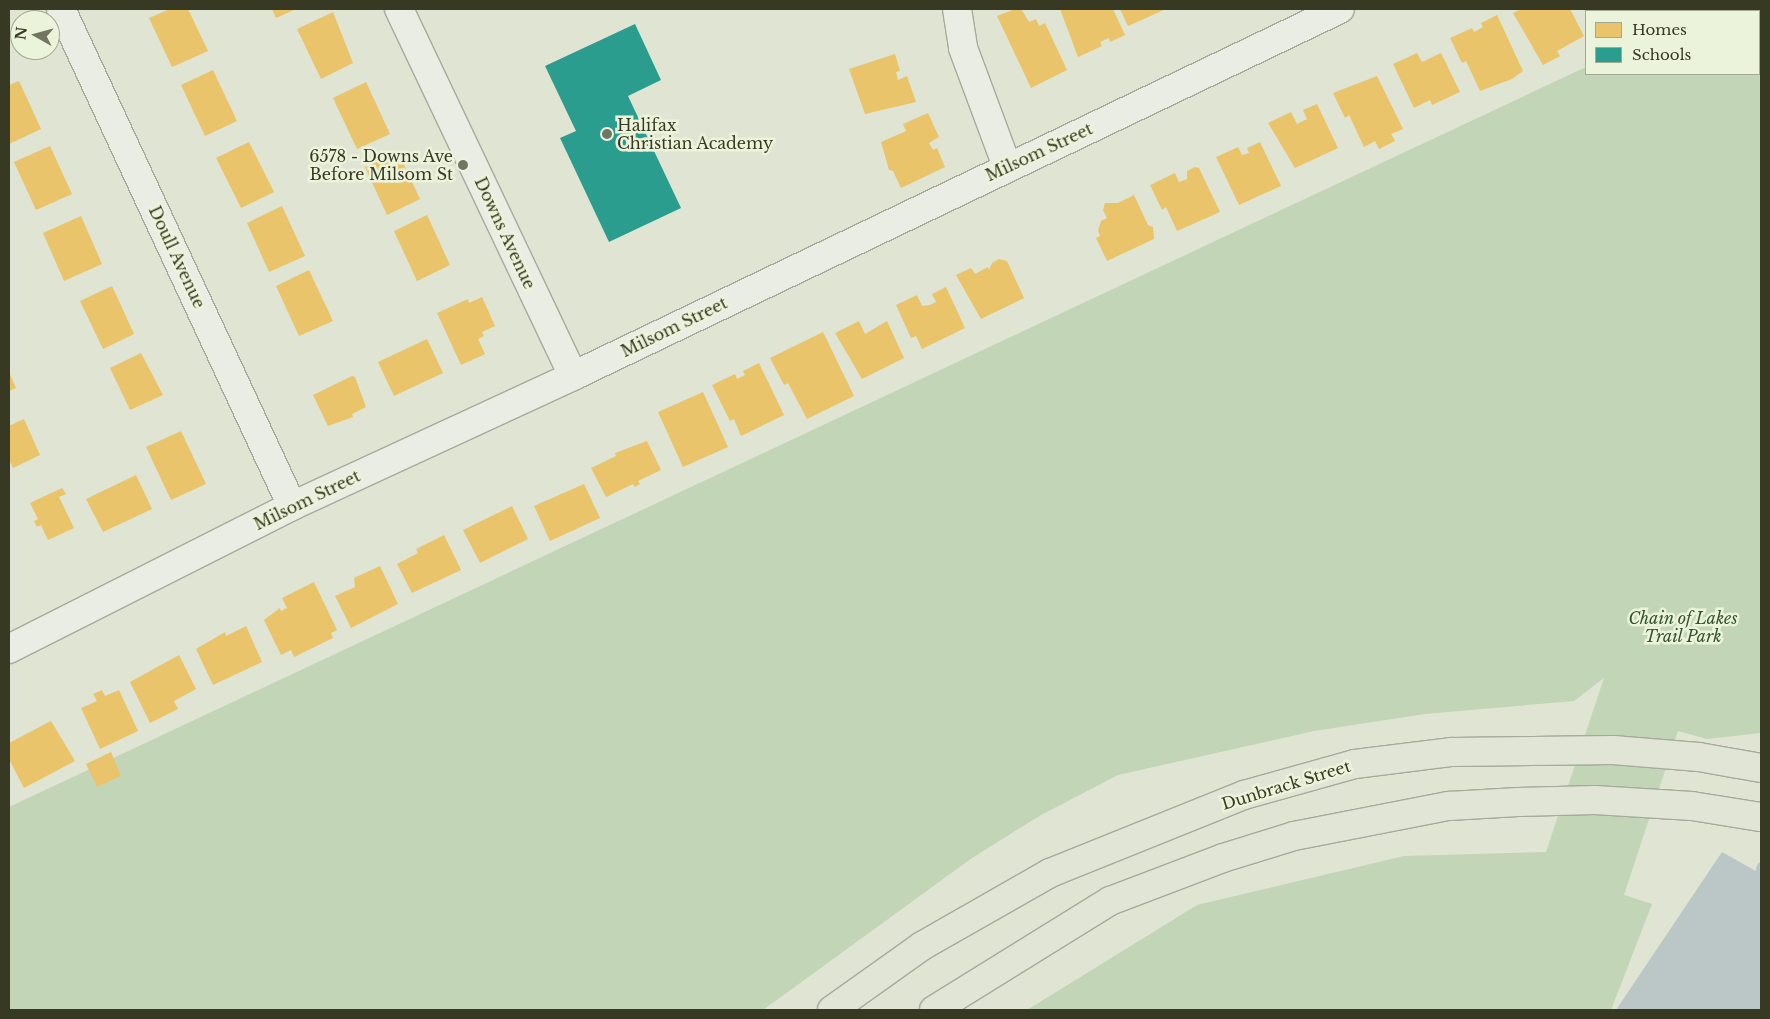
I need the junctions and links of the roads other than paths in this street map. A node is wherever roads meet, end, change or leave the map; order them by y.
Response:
1 (61, 9) edge
2 (398, 9) edge
3 (957, 9) edge
4 (1340, 9) edge
5 (1007, 166) junction
6 (573, 376) junction
7 (292, 506) junction
8 (9, 649) edge
9 (1761, 768) edge
10 (1761, 817) edge
11 (832, 1010) edge
12 (934, 1010) edge

1 - 7 street, Doull Avenue
2 - 6 street, Downs Avenue
3 - 5 street
4 - 5 street, Milsom Street
5 - 6 street, Milsom Street
6 - 7 street, Milsom Street
7 - 8 street, Milsom Street
9 - 11 main road, Dunbrack Street
10 - 12 main road

